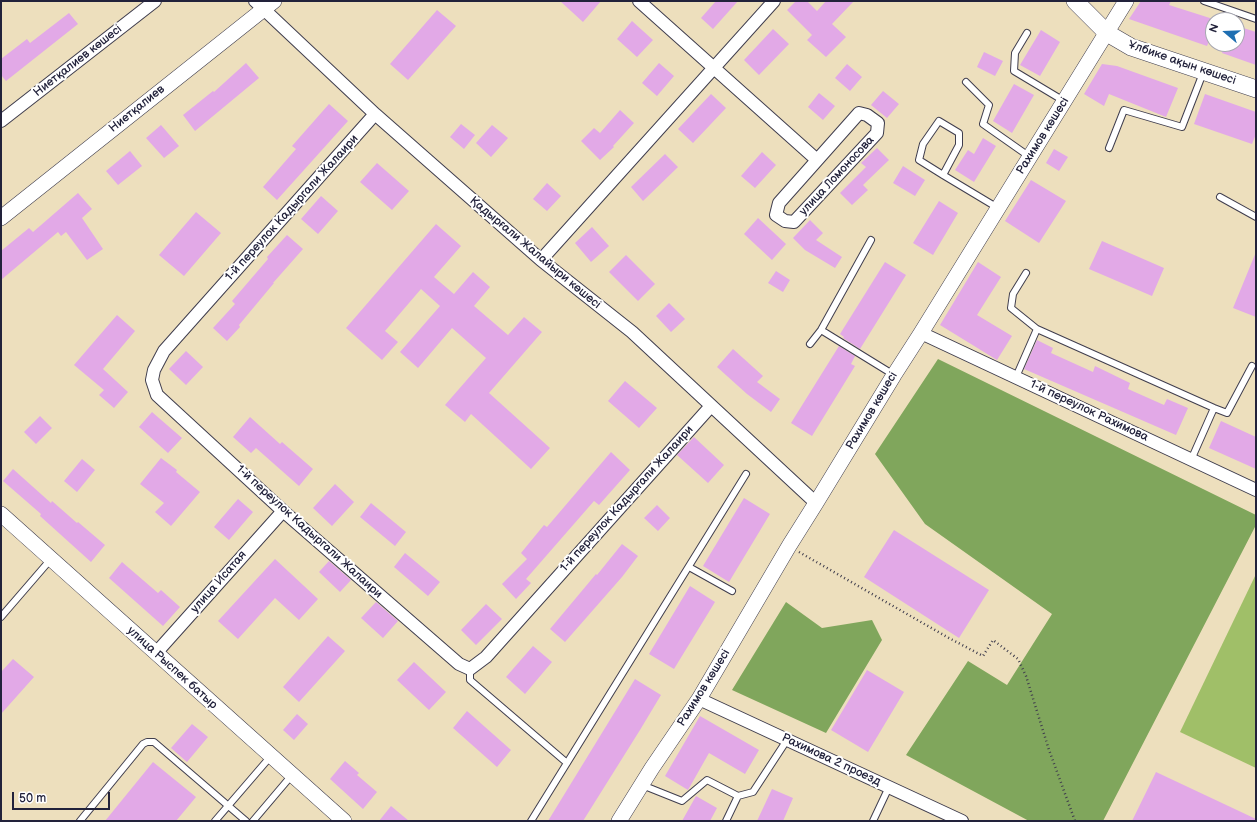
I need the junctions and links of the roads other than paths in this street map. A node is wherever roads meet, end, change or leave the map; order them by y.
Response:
1 (155, 1) edge
2 (639, 1) edge
3 (774, 1) edge
4 (1074, 1) edge
5 (1126, 1) edge
6 (1204, 1) edge
7 (264, 4) edge
8 (1256, 19) edge
9 (1027, 33) dead end
10 (1107, 33) junction
11 (715, 68) junction
12 (1204, 71) junction
13 (966, 82) dead end
14 (1256, 89) edge
15 (1064, 101) junction
16 (375, 114) junction
17 (1, 121) edge
18 (1109, 148) dead end
19 (1030, 157) junction
20 (817, 160) junction
21 (943, 175) junction
22 (1220, 197) dead end
23 (998, 208) junction
24 (1256, 217) edge
25 (1, 218) edge
26 (871, 240) dead end
27 (541, 260) junction
28 (1026, 272) dead end
29 (1037, 329) junction
30 (821, 330) junction
31 (921, 333) junction
32 (810, 344) dead end
33 (1252, 366) dead end
34 (894, 375) junction
35 (1016, 377) junction
36 (711, 406) junction
37 (1214, 408) junction
38 (1191, 460) junction
39 (746, 474) dead end
40 (1256, 490) edge
41 (816, 503) junction
42 (283, 511) junction
43 (1, 514) edge
44 (51, 560) junction
45 (689, 567) junction
46 (732, 591) dead end
47 (1, 617) edge
48 (156, 654) junction
49 (470, 669) junction
50 (699, 699) junction
51 (786, 740) junction
52 (271, 756) junction
53 (567, 763) junction
54 (292, 775) junction
55 (642, 784) junction
56 (889, 787) junction
57 (738, 796) junction
58 (228, 806) junction
59 (80, 821) edge
60 (215, 821) edge
61 (246, 821) edge
62 (253, 821) edge
63 (344, 821) edge
64 (531, 821) edge
65 (619, 821) edge
66 (726, 821) edge
67 (873, 821) edge
68 (962, 821) edge

1 - 17 street, Ниетқалиев көшесі
2 - 11 street
3 - 11 street
4 - 10 main road, Ұлбике ақын көшесі
5 - 10 street, Рахимов көшесі
6 - 8 lane
7 - 16 street, Қадырғали Жалайыри көшесі
7 - 25 street, Ниетқалиев
9 - 15 lane
10 - 12 main road, Ұлбике ақын көшесі
10 - 15 street, Рахимов көшесі
11 - 20 street
11 - 27 street
12 - 14 main road, Ұлбике ақын көшесі
12 - 18 lane
13 - 19 lane
15 - 19 street, Рахимов көшесі
16 - 27 street, Қадырғали Жалайыри көшесі
16 - 42 street, 1-й переулок Кадыргали Жалаири
19 - 23 street, Рахимов көшесі
20 - 20 street, улица Ломоносова
21 - 21 lane
21 - 23 lane
22 - 24 lane
23 - 31 street, Рахимов көшесі
26 - 30 lane
27 - 36 street, Қадырғали Жалайыри көшесі
28 - 29 lane
29 - 35 lane
29 - 37 lane
30 - 32 lane
30 - 34 lane
31 - 34 street, Рахимов көшесі
31 - 35 street, 1-й переулок Рахимова
33 - 37 lane
34 - 41 street, Рахимов көшесі
35 - 38 street, 1-й переулок Рахимова
36 - 41 street, Қадырғали Жалайыри көшесі
36 - 49 street, 1-й переулок Кадыргали Жалаири
37 - 38 lane
38 - 40 street, 1-й переулок Рахимова
39 - 45 lane
41 - 50 street, Рахимов көшесі
42 - 48 street, улица Исатая
42 - 49 street, 1-й переулок Кадыргали Жалаири
43 - 44 street, улица Рыспек батыр
44 - 47 lane
44 - 48 street, улица Рыспек батыр
45 - 46 lane
45 - 53 lane
48 - 52 street, улица Рыспек батыр
49 - 53 lane
50 - 51 street, Рахимова 2 проезд
50 - 55 street, Рахимов көшесі
51 - 56 street, Рахимова 2 проезд
51 - 57 lane
52 - 54 street, улица Рыспек батыр
52 - 58 lane
53 - 64 lane
54 - 62 lane
54 - 63 street, улица Рыспек батыр
55 - 57 lane
55 - 65 street, Рахимов көшесі
56 - 67 lane
56 - 68 street, Рахимова 2 проезд
57 - 66 lane
58 - 59 lane
58 - 60 lane
58 - 61 lane

